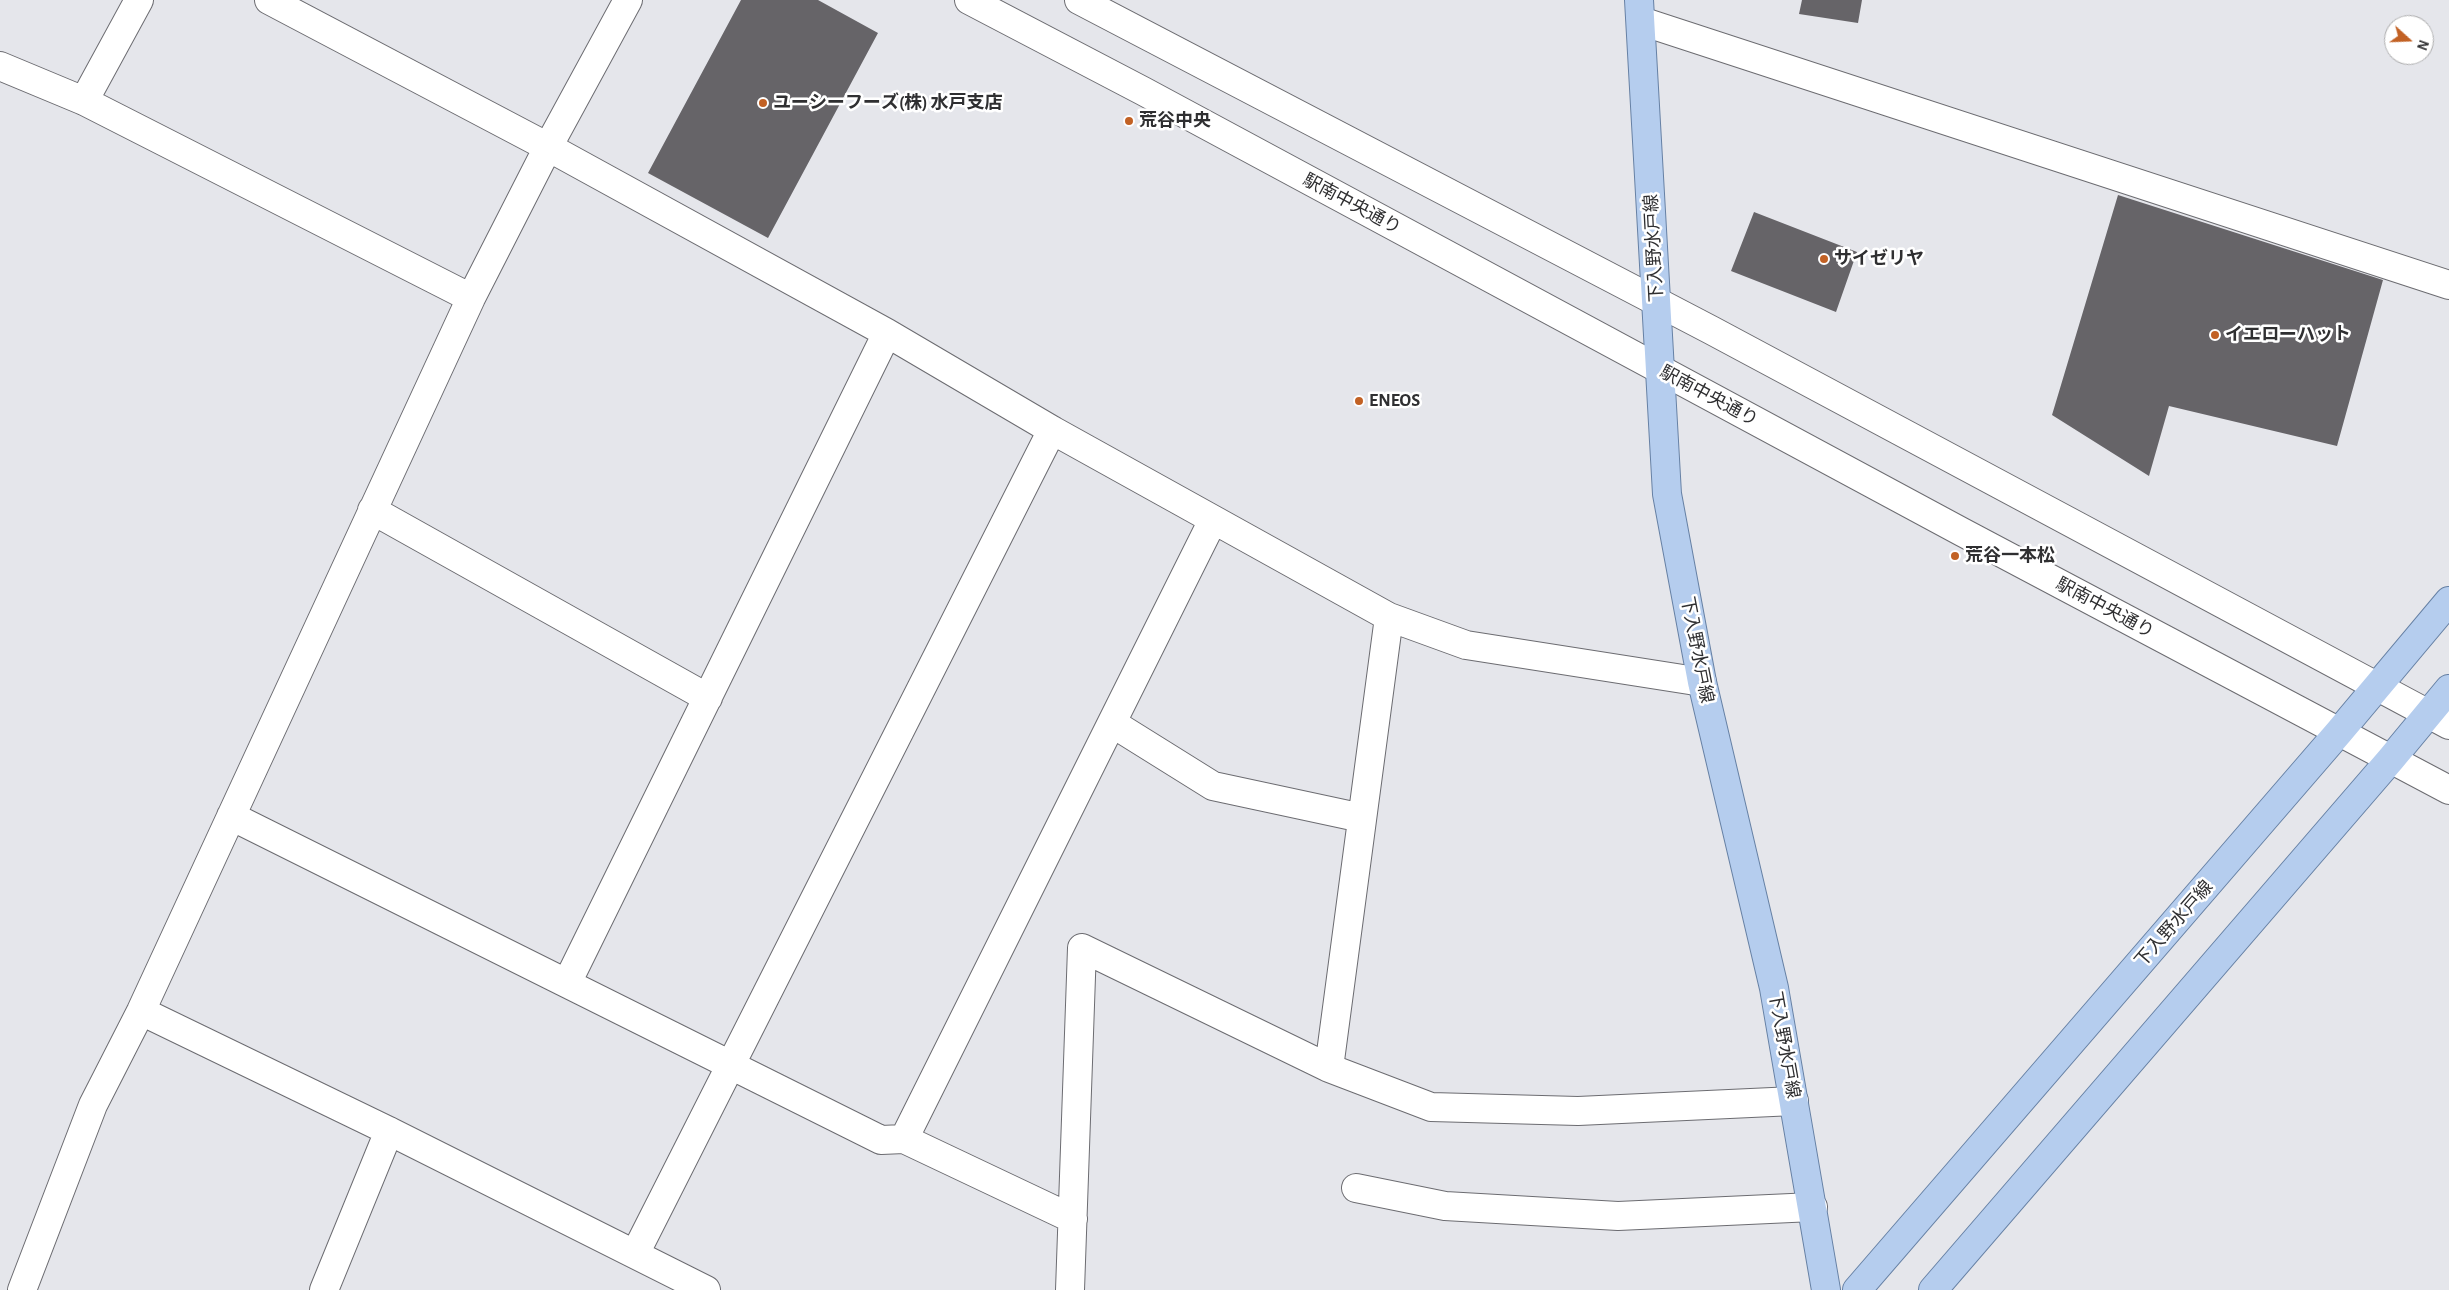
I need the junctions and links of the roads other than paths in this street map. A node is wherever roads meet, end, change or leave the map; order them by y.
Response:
1 (139, 0) edge
2 (269, 0) edge
3 (628, 0) edge
4 (970, 0) edge
5 (1079, 0) edge
6 (1640, 11) edge
7 (0, 66) edge
8 (84, 101) junction
9 (548, 146) junction
10 (2449, 285) edge
11 (471, 298) junction
12 (1657, 302) junction
13 (887, 333) junction
14 (1660, 370) junction
15 (1052, 430) junction
16 (372, 510) junction
17 (1213, 520) junction
18 (2449, 601) edge
19 (1389, 617) junction
20 (1702, 682) junction
21 (2376, 686) junction
22 (2449, 689) edge
23 (708, 698) junction
24 (2439, 719) edge
25 (1112, 723) junction
26 (2339, 732) junction
27 (2391, 759) junction
28 (2449, 790) edge
29 (231, 816) junction
30 (1362, 818) junction
31 (567, 983) junction
32 (140, 1011) junction
33 (729, 1064) junction
34 (1329, 1068) junction
35 (1794, 1101) junction
36 (389, 1131) junction
37 (904, 1139) junction
38 (1356, 1188) dead end
39 (1813, 1208) junction
40 (1072, 1219) junction
41 (635, 1254) junction
42 (22, 1290) edge
43 (324, 1290) edge
44 (706, 1290) edge
45 (1070, 1290) edge
46 (1826, 1290) edge
47 (1857, 1290) edge
48 (1934, 1290) edge

1 - 8 street
2 - 9 street
3 - 9 street
4 - 14 street, 駅南中央通り
5 - 12 street
6 - 10 street
6 - 12 main road, 下入野水戸線
7 - 8 street
8 - 11 street
9 - 11 street
9 - 13 street
11 - 16 street
12 - 14 main road, 下入野水戸線
12 - 21 street
13 - 15 street
13 - 23 street
14 - 20 main road, 下入野水戸線
14 - 26 street, 駅南中央通り
15 - 17 street
15 - 33 street
16 - 23 street
16 - 29 street
17 - 19 street
17 - 25 street
18 - 21 main road, 下入野水戸線
19 - 20 street
19 - 30 street
20 - 35 main road, 下入野水戸線
21 - 24 street
21 - 26 main road, 下入野水戸線
22 - 24 main road
23 - 31 street
24 - 27 main road
25 - 30 street
25 - 37 street
26 - 27 street, 駅南中央通り
26 - 47 main road, 下入野水戸線
27 - 28 street, 駅南中央通り
27 - 48 main road
29 - 31 street
29 - 32 street
30 - 34 street
31 - 33 street
32 - 36 street
32 - 42 street
33 - 37 street
33 - 41 street
34 - 35 street
34 - 40 street
35 - 39 main road, 下入野水戸線
36 - 41 street
36 - 43 street
37 - 40 street
38 - 39 street
39 - 46 main road, 下入野水戸線
40 - 45 street
41 - 44 street

